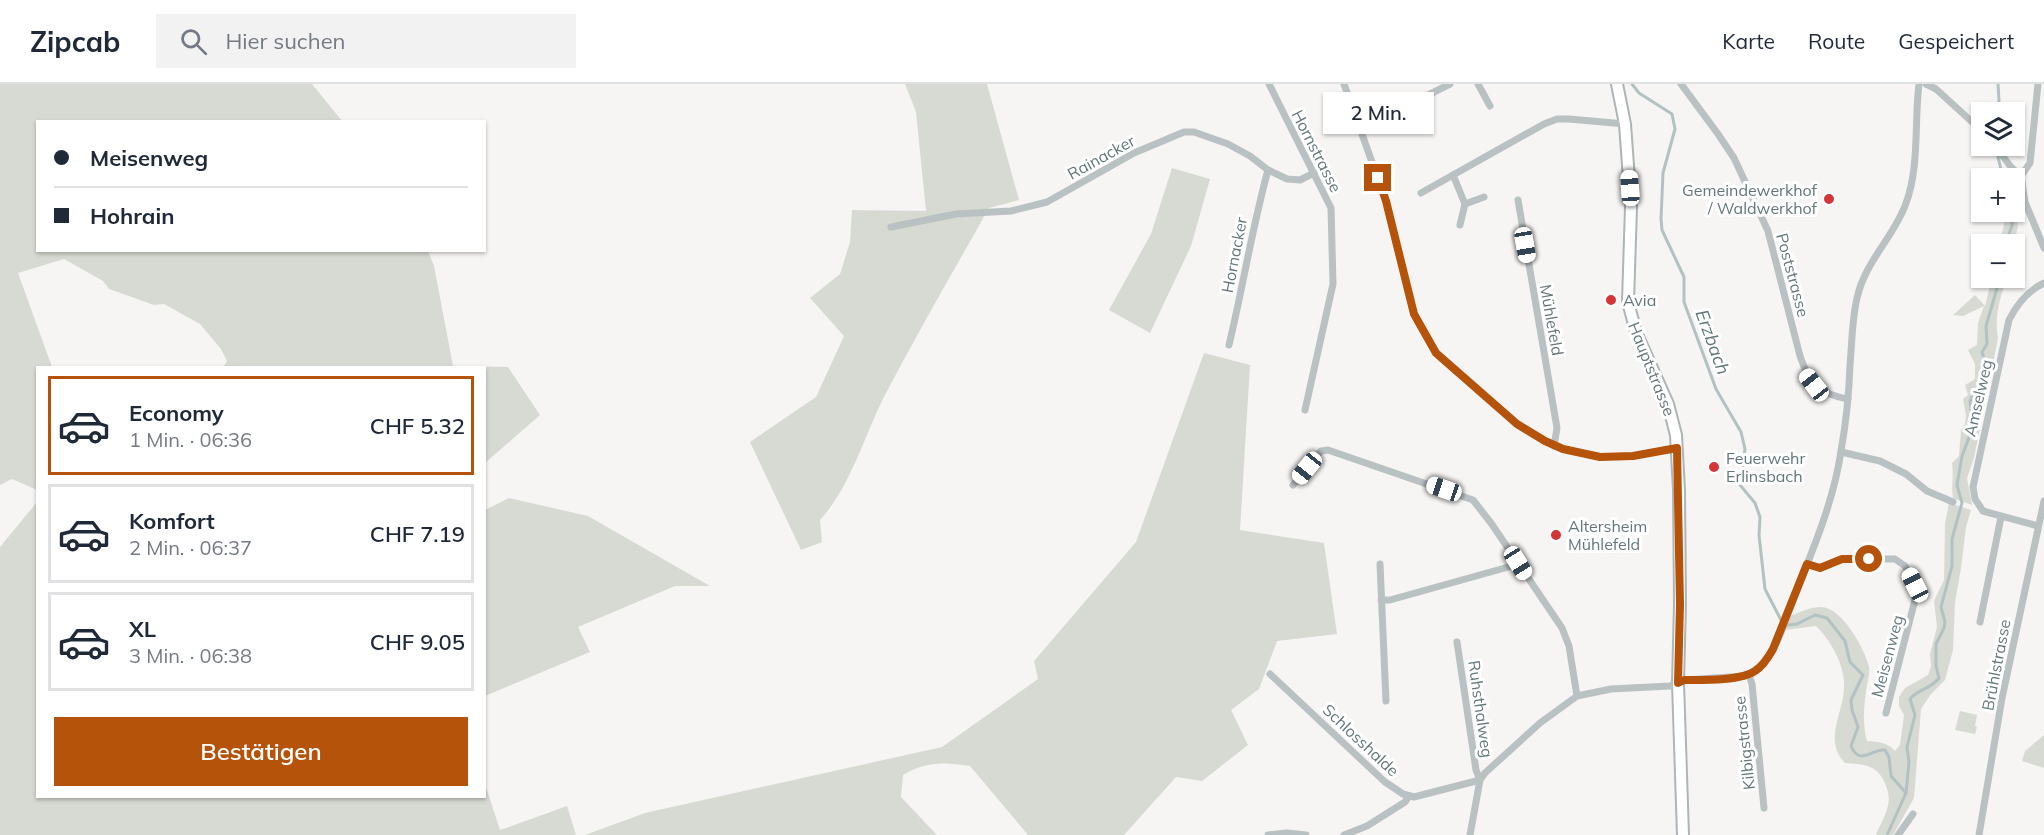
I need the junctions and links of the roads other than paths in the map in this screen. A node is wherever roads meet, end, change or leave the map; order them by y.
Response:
1 (1269, 84) edge
2 (1344, 84) edge
3 (1450, 84) edge
4 (1478, 84) edge
5 (1617, 84) edge
6 (1681, 84) edge
7 (1919, 84) edge
8 (1926, 84) edge
9 (2038, 84) edge
10 (1420, 99) dead end
11 (1490, 106) dead end
12 (2035, 112) junction
13 (2044, 113) edge
14 (1971, 121) edge
15 (1624, 124) junction
16 (2002, 156) edge
17 (2011, 168) edge
18 (1268, 170) junction
19 (2025, 170) edge
20 (1314, 173) junction
21 (1453, 175) junction
22 (1421, 193) dead end
23 (1484, 198) dead end
24 (1518, 200) dead end
25 (2025, 202) edge
26 (1464, 204) junction
27 (1460, 225) dead end
28 (891, 227) dead end
29 (2044, 248) edge
30 (2044, 284) edge
31 (1229, 345) dead end
32 (1848, 399) junction
33 (1305, 410) dead end
34 (1554, 446) junction
35 (1677, 448) junction
36 (1841, 452) junction
37 (1293, 485) dead end
38 (2044, 501) edge
39 (1953, 502) dead end
40 (2001, 517) junction
41 (2038, 525) junction
42 (1518, 563) junction
43 (1380, 564) dead end
44 (1807, 564) junction
45 (1381, 600) junction
46 (1980, 622) dead end
47 (1457, 642) dead end
48 (1270, 674) dead end
49 (1749, 675) junction
50 (1678, 683) junction
51 (1578, 696) junction
52 (1386, 701) dead end
53 (1886, 713) dead end
54 (1480, 780) junction
55 (1409, 796) junction
56 (1764, 808) dead end
57 (1913, 814) dead end
58 (1268, 835) edge
59 (1306, 835) edge
60 (1344, 835) edge
61 (1470, 835) edge
62 (1683, 835) edge
63 (1898, 835) edge
64 (1979, 835) edge

1 - 20 street, Hornstrasse
2 - 34 street
3 - 10 street
4 - 11 street
5 - 15 main road, Hauptstrasse
6 - 32 street, Poststrasse
7 - 32 street, Kilbigstrasse
8 - 14 street
9 - 12 street
12 - 13 street
12 - 19 street
15 - 21 street
15 - 35 main road, Hauptstrasse
16 - 17 street
18 - 20 street, Rainacker
18 - 28 street, Rainacker
18 - 31 street, Hornacker
20 - 33 street, Hornstrasse
21 - 22 street
21 - 26 street
23 - 26 street
24 - 34 street, Mühlefeld
25 - 29 street
26 - 27 street
30 - 40 street, Amselweg
32 - 36 street, Kilbigstrasse
34 - 35 street
35 - 50 main road, Hauptstrasse
36 - 39 street
36 - 44 street, Kilbigstrasse
37 - 42 street
38 - 41 street, Brühlstrasse
40 - 41 street, Amselweg
40 - 46 street
41 - 64 street, Brühlstrasse
42 - 45 street
42 - 51 street
43 - 45 street
44 - 49 street, Kilbigstrasse
44 - 53 street, Meisenweg
45 - 52 street
47 - 54 street, Ruhsthalweg
48 - 55 street, Schlosshalde
49 - 50 street, Kilbigstrasse
49 - 56 street, Kilbigstrasse
50 - 51 street, Kilbigstrasse
50 - 62 main road, Hauptstrasse
51 - 54 street
54 - 55 street, Schlosshalde
54 - 61 street
55 - 60 street
57 - 63 street
58 - 59 street

